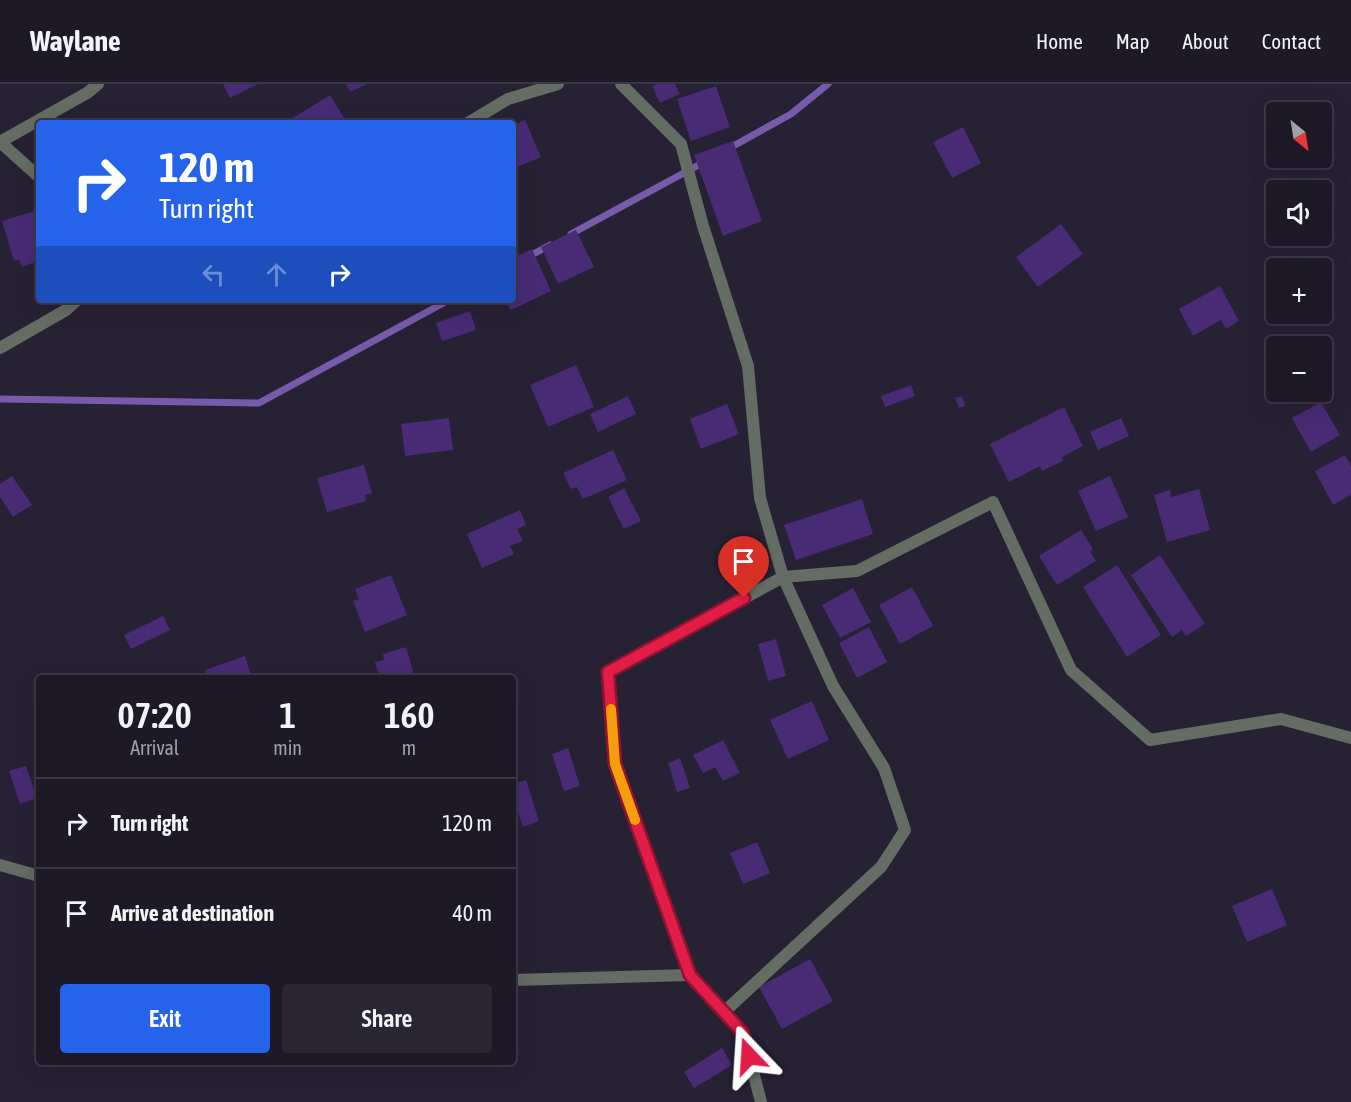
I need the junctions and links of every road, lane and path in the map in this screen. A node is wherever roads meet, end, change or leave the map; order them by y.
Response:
1 (98, 84) edge
2 (558, 84) edge
3 (621, 84) edge
4 (39, 120) edge
5 (473, 120) edge
6 (36, 122) edge
7 (0, 142) edge
8 (36, 174) edge
9 (74, 303) edge
10 (0, 348) edge
11 (783, 577) junction
12 (1351, 738) edge
13 (0, 865) edge
14 (36, 875) edge
15 (690, 975) junction
16 (516, 980) edge
17 (724, 1012) junction
18 (761, 1102) edge

1 - 4 street
2 - 5 street
3 - 11 street
6 - 7 street
7 - 8 street
9 - 10 street
11 - 12 street
11 - 15 street
11 - 17 street
13 - 14 street
15 - 16 street
15 - 17 street
17 - 18 street

